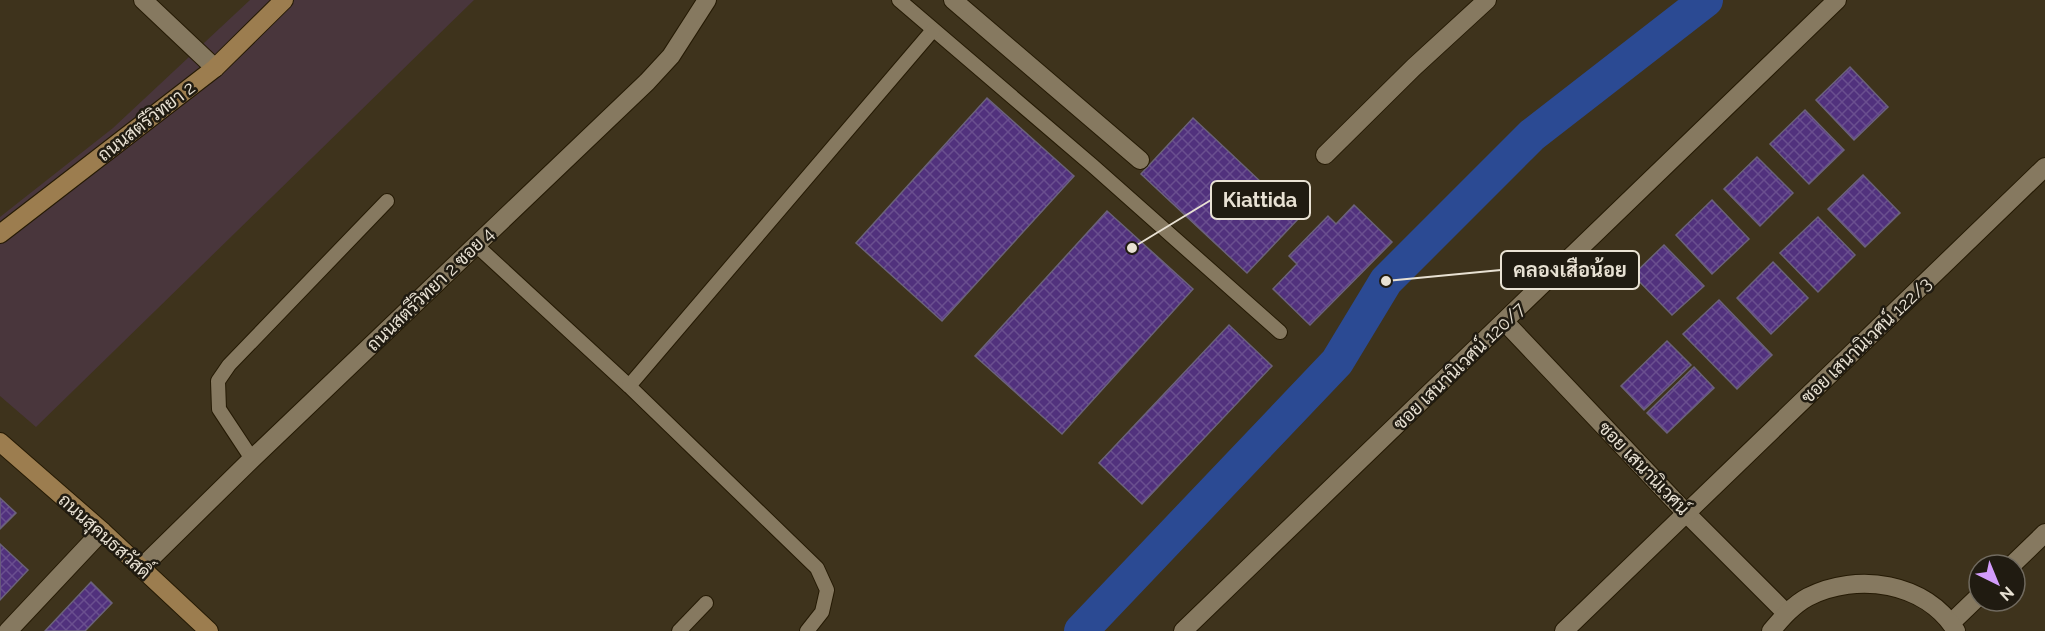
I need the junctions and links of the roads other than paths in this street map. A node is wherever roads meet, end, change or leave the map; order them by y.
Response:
1 (142, 0) edge
2 (284, 0) edge
3 (707, 0) edge
4 (899, 0) edge
5 (953, 0) edge
6 (1487, 0) edge
7 (1836, 0) edge
8 (933, 30) junction
9 (215, 68) junction
10 (1325, 155) dead end
11 (1140, 160) dead end
12 (2045, 167) edge
13 (387, 201) dead end
14 (0, 234) edge
15 (476, 245) junction
16 (1505, 322) junction
17 (1280, 332) dead end
18 (629, 386) junction
19 (0, 442) edge
20 (252, 459) junction
21 (1686, 513) junction
22 (102, 531) junction
23 (2045, 533) edge
24 (2024, 553) edge
25 (141, 568) junction
26 (706, 603) dead end
27 (1967, 610) edge
28 (1786, 613) junction
29 (1953, 627) edge
30 (8, 631) edge
31 (209, 631) edge
32 (680, 631) edge
33 (807, 631) edge
34 (1183, 631) edge
35 (1564, 631) edge
36 (1771, 631) edge

1 - 9 street
2 - 9 street, ถนนสตรีวิทยา 2
3 - 15 street, ถนนสตรีวิทยา 2 ซอย 4
4 - 8 lane
5 - 11 street
6 - 10 street
7 - 16 street, ซอย เสนานิเวศน์ 120/7
8 - 17 lane
8 - 18 lane
9 - 14 street, ถนนสตรีวิทยา 2
12 - 21 street, ซอย เสนานิเวศน์ 122/3
13 - 20 lane
15 - 18 lane
15 - 20 street, ถนนสตรีวิทยา 2 ซอย 4
16 - 21 street, ซอย เสนานิเวศน์
16 - 34 street, ซอย เสนานิเวศน์ 120/7
18 - 33 lane
19 - 22 street, ถนนสุคนธสวัสดิ์
20 - 25 street, ถนนสตรีวิทยา 2 ซอย 4
21 - 28 street, ซอย เสนานิเวศน์
21 - 35 street, ซอย เสนานิเวศน์ 122/3
22 - 25 street, ถนนสุคนธสวัสดิ์
22 - 30 street
23 - 24 street
25 - 31 street, ถนนสุคนธสวัสดิ์
26 - 32 lane
27 - 29 street
28 - 29 street
28 - 36 street

